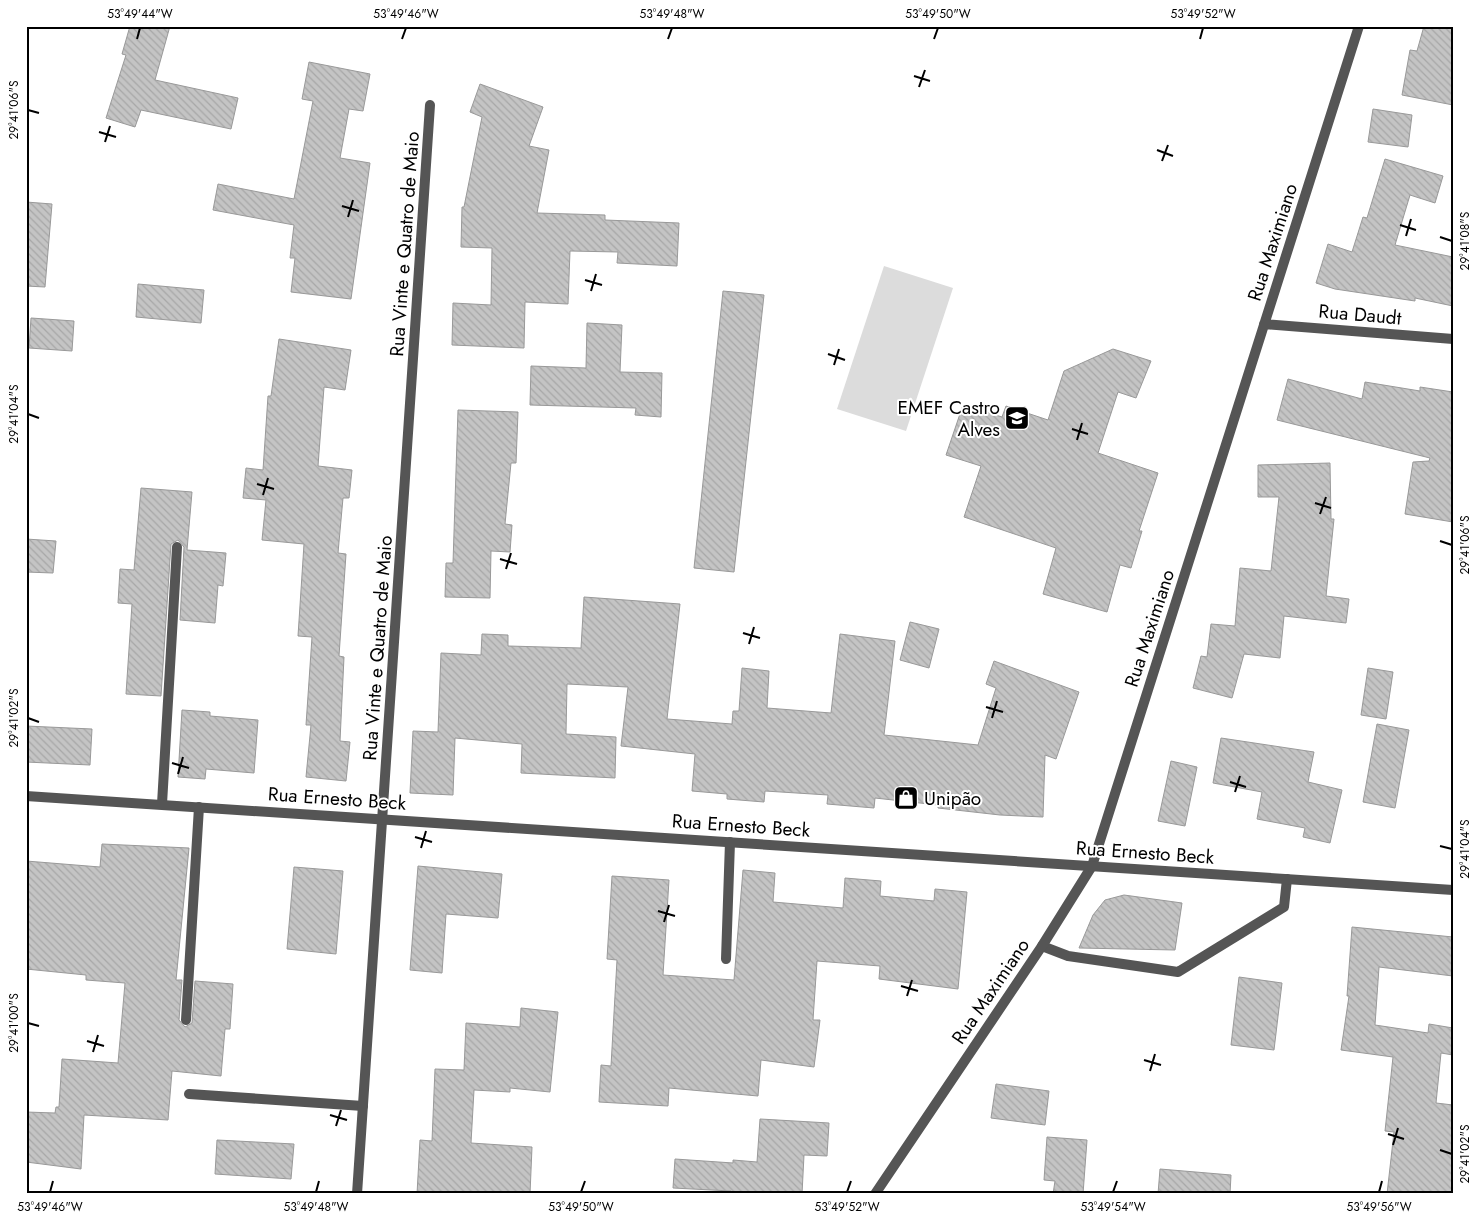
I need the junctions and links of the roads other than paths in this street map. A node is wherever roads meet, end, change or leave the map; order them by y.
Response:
1 (1359, 26) edge
2 (430, 105) dead end
3 (1264, 324) junction
4 (1453, 339) edge
5 (177, 547) dead end
6 (26, 796) edge
7 (162, 804) junction
8 (199, 807) junction
9 (382, 819) junction
10 (730, 842) junction
11 (1092, 866) junction
12 (1287, 879) junction
13 (1453, 890) edge
14 (1042, 946) junction
15 (726, 959) dead end
16 (186, 1020) dead end
17 (189, 1094) dead end
18 (363, 1106) junction
19 (357, 1194) edge
20 (876, 1194) edge

1 - 3 street, Rua Maximiano
2 - 9 street, Rua Vinte e Quatro de Maio
3 - 4 street, Rua Daudt
3 - 11 street, Rua Maximiano
5 - 7 street
6 - 7 street, Rua Ernesto Beck
7 - 8 street, Rua Ernesto Beck
8 - 9 street, Rua Ernesto Beck
8 - 16 street
9 - 10 street, Rua Ernesto Beck
9 - 18 street, Rua Vinte e Quatro de Maio
10 - 11 street, Rua Ernesto Beck
10 - 15 street
11 - 12 street, Rua Ernesto Beck
11 - 14 street, Rua Maximiano
12 - 13 street, Rua Ernesto Beck
12 - 14 street
14 - 20 street, Rua Maximiano
17 - 18 street
18 - 19 street, Rua Vinte e Quatro de Maio

